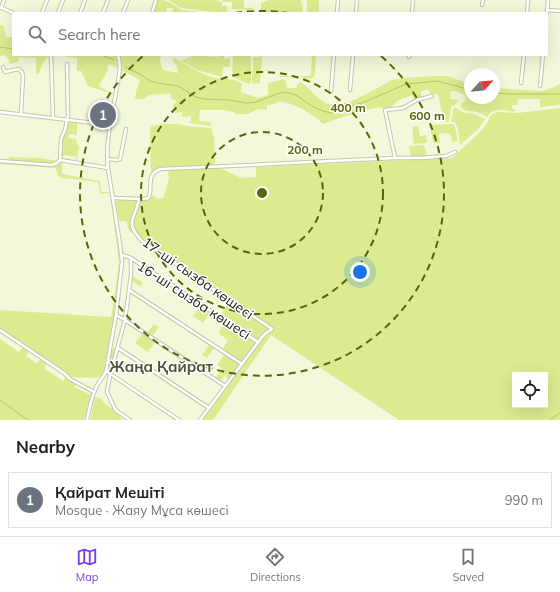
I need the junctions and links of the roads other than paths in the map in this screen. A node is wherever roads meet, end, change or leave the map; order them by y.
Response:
1 (4, 0) edge
2 (47, 0) edge
3 (63, 0) edge
4 (85, 0) edge
5 (108, 0) edge
6 (128, 0) edge
7 (156, 0) edge
8 (338, 0) edge
9 (357, 0) edge
10 (413, 0) edge
11 (483, 0) edge
12 (528, 0) edge
13 (548, 0) edge
14 (482, 5) dead end
15 (1, 7) edge
16 (12, 12) edge
17 (42, 12) edge
18 (58, 12) edge
19 (80, 12) edge
20 (103, 12) edge
21 (123, 12) edge
22 (152, 12) edge
23 (337, 12) edge
24 (356, 12) edge
25 (412, 12) edge
26 (527, 12) edge
27 (547, 12) edge
28 (560, 12) edge
29 (50, 56) dead end
30 (118, 56) edge
31 (334, 56) edge
32 (353, 56) edge
33 (524, 56) edge
34 (543, 56) edge
35 (67, 64) dead end
36 (3, 67) dead end
37 (521, 83) dead end
38 (540, 86) dead end
39 (350, 90) dead end
40 (331, 91) dead end
41 (432, 96) dead end
42 (0, 112) edge
43 (21, 114) junction
44 (52, 118) junction
45 (67, 119) junction
46 (111, 125) junction
47 (126, 129) dead end
48 (455, 152) dead end
49 (395, 158) junction
50 (108, 159) junction
51 (0, 160) edge
52 (60, 160) junction
53 (108, 168) junction
54 (113, 198) junction
55 (139, 199) junction
56 (122, 254) junction
57 (131, 258) junction
58 (129, 290) junction
59 (116, 316) junction
60 (125, 320) junction
61 (0, 330) edge
62 (258, 342) junction
63 (118, 348) junction
64 (242, 364) junction
65 (106, 371) junction
66 (110, 375) junction
67 (225, 386) junction
68 (94, 392) junction
69 (209, 408) junction
70 (86, 420) edge
71 (130, 420) edge
72 (178, 420) edge
73 (200, 420) edge

1 - 15 street
2 - 17 street
3 - 18 street
4 - 19 street
5 - 20 street
6 - 21 street
7 - 22 street
8 - 23 street
9 - 24 street
10 - 25 street
11 - 14 street
12 - 26 street
13 - 27 street
15 - 16 street
27 - 28 street
29 - 44 street
30 - 46 street
31 - 40 street
32 - 39 street
33 - 37 street
34 - 38 street
35 - 45 street
36 - 43 street
41 - 49 street
42 - 43 street
43 - 44 street
44 - 45 street
45 - 46 street
45 - 52 street
46 - 50 street
47 - 50 street
48 - 49 street
49 - 55 street
50 - 53 street
51 - 52 street
52 - 53 street
53 - 54 street
54 - 55 street
54 - 56 street
55 - 62 street, 17-ші сызба көшесі
56 - 57 street, 16-ші сызба көшесі
56 - 59 street
57 - 58 street
57 - 62 street, 16-ші сызба көшесі
58 - 60 street
58 - 64 street
59 - 60 street
59 - 65 street
60 - 63 street
60 - 67 street
61 - 68 street
62 - 64 street
63 - 66 street
63 - 69 street
64 - 67 street
65 - 66 street
65 - 68 street
66 - 71 street
66 - 72 street
67 - 69 street
68 - 70 street
69 - 73 street

